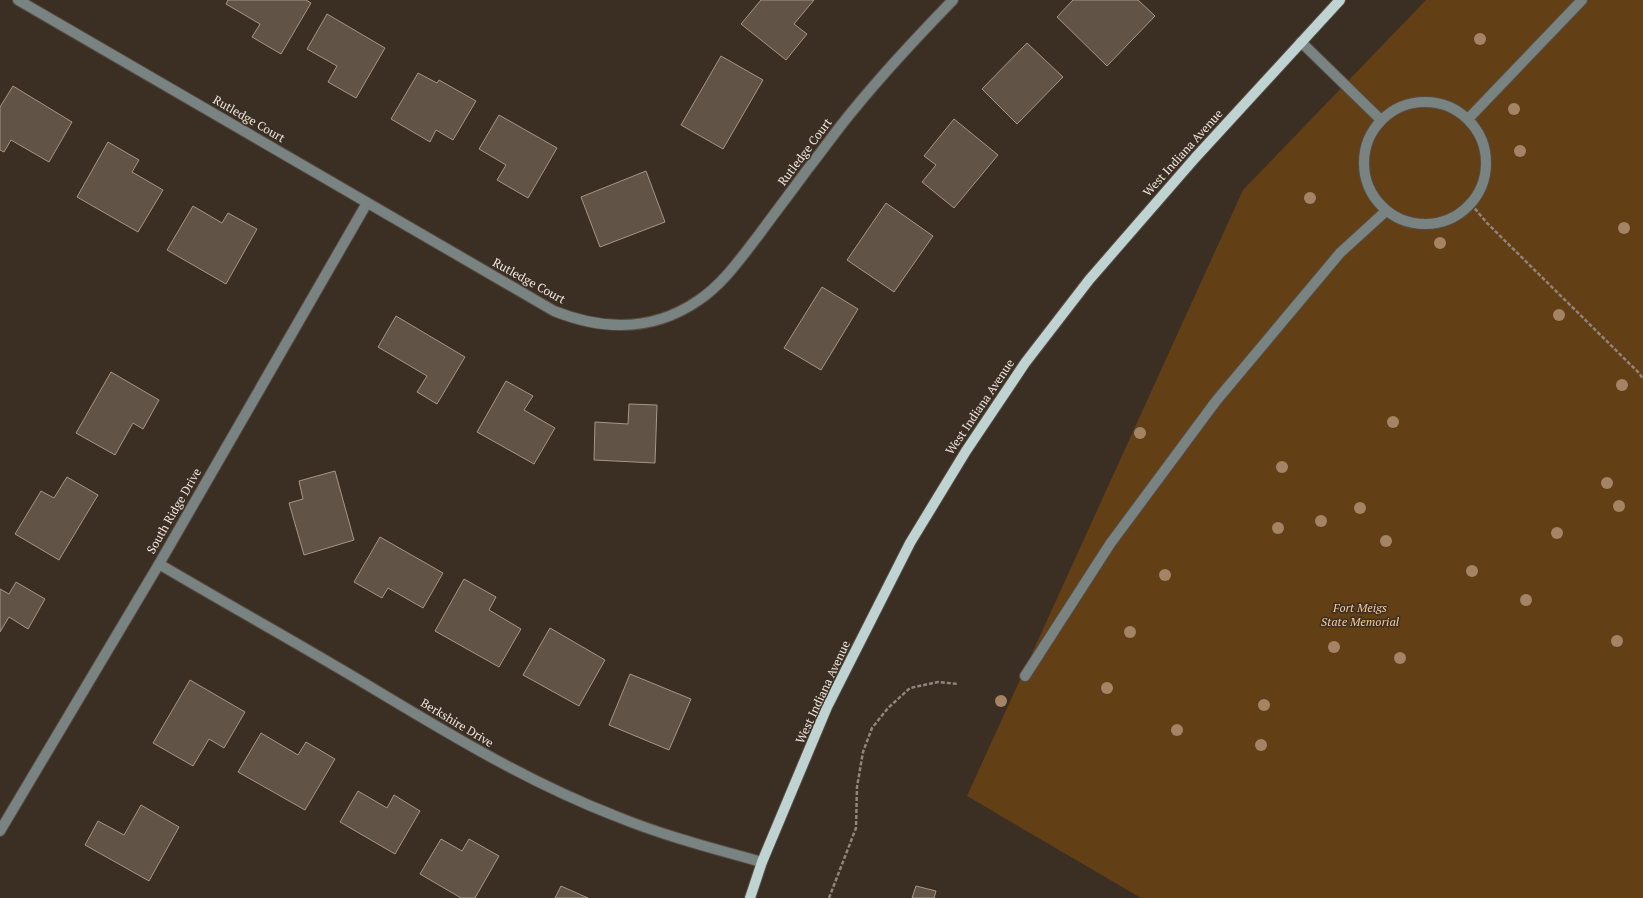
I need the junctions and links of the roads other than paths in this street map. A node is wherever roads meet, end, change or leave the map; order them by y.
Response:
1 (18, 0) edge
2 (953, 0) edge
3 (1340, 0) edge
4 (1582, 0) edge
5 (1301, 42) junction
6 (1469, 118) junction
7 (1381, 120) junction
8 (367, 203) junction
9 (1386, 211) junction
10 (159, 564) junction
11 (1025, 676) dead end
12 (0, 831) edge
13 (762, 862) junction
14 (750, 898) edge

1 - 8 street, Rutledge Court
2 - 8 street, Rutledge Court
3 - 5 main road, West Indiana Avenue
4 - 6 street
5 - 7 street
5 - 13 main road, West Indiana Avenue
6 - 7 street
6 - 9 street
7 - 9 street
8 - 10 street, South Ridge Drive
9 - 11 street
10 - 12 street, South Ridge Drive
10 - 13 street, Berkshire Drive
13 - 14 main road, West Indiana Avenue

